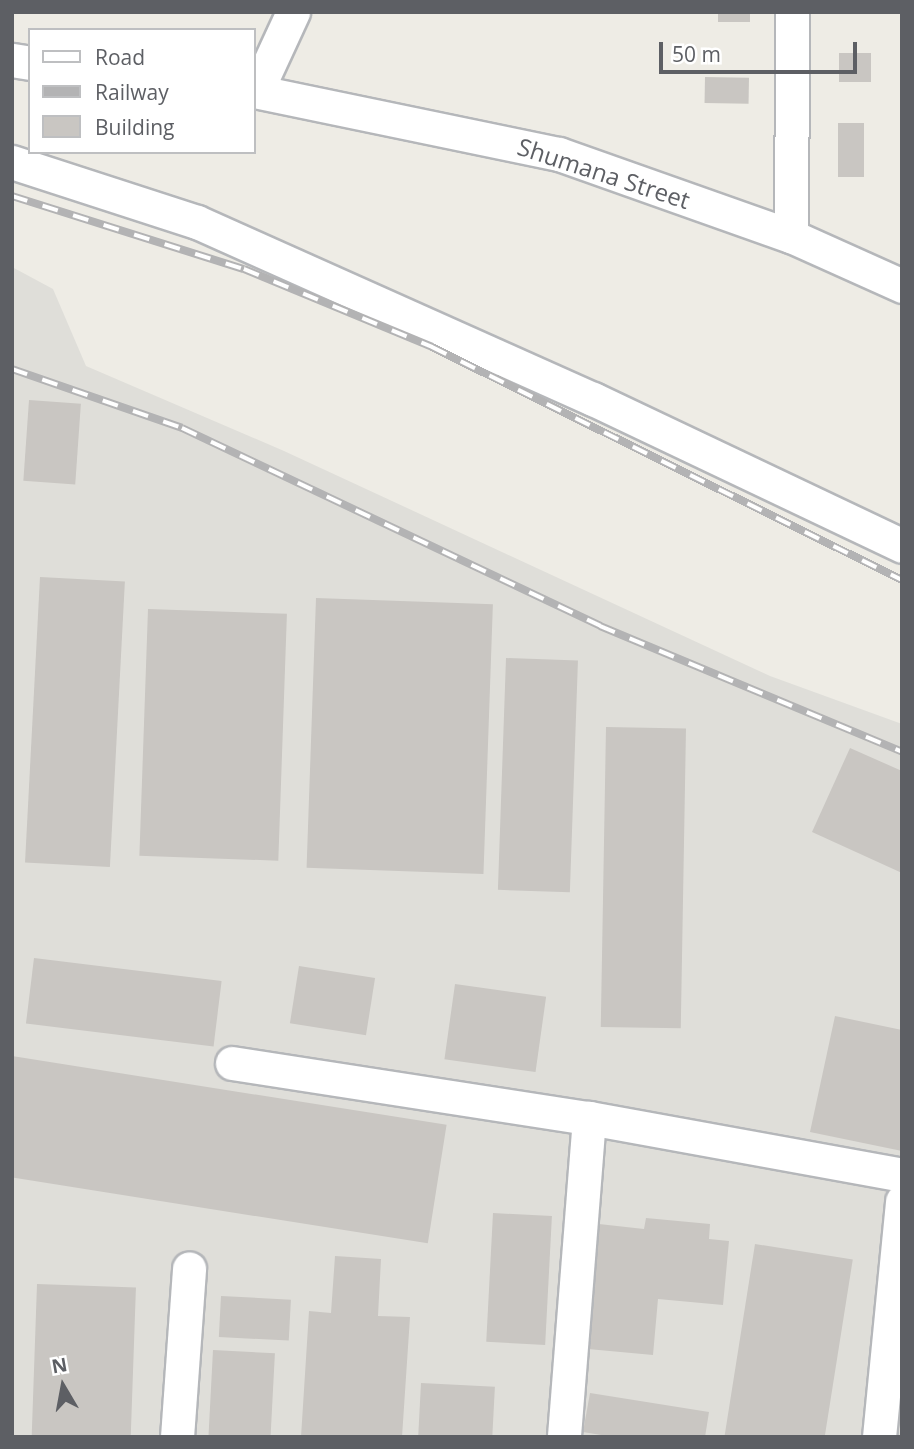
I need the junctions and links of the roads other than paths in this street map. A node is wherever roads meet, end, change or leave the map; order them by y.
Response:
1 (293, 12) edge
2 (792, 12) edge
3 (256, 90) edge
4 (12, 162) edge
5 (791, 236) junction
6 (902, 286) edge
7 (902, 546) edge
8 (232, 1063) dead end
9 (589, 1118) junction
10 (902, 1175) edge
11 (902, 1201) edge
12 (189, 1268) dead end
13 (177, 1437) edge
14 (564, 1437) edge
15 (879, 1437) edge

1 - 3 street
2 - 5 street
3 - 5 street, Shumana Street
4 - 7 street
5 - 6 street, Shumana Street
8 - 9 street
9 - 10 street
9 - 14 street
11 - 15 street
12 - 13 street

